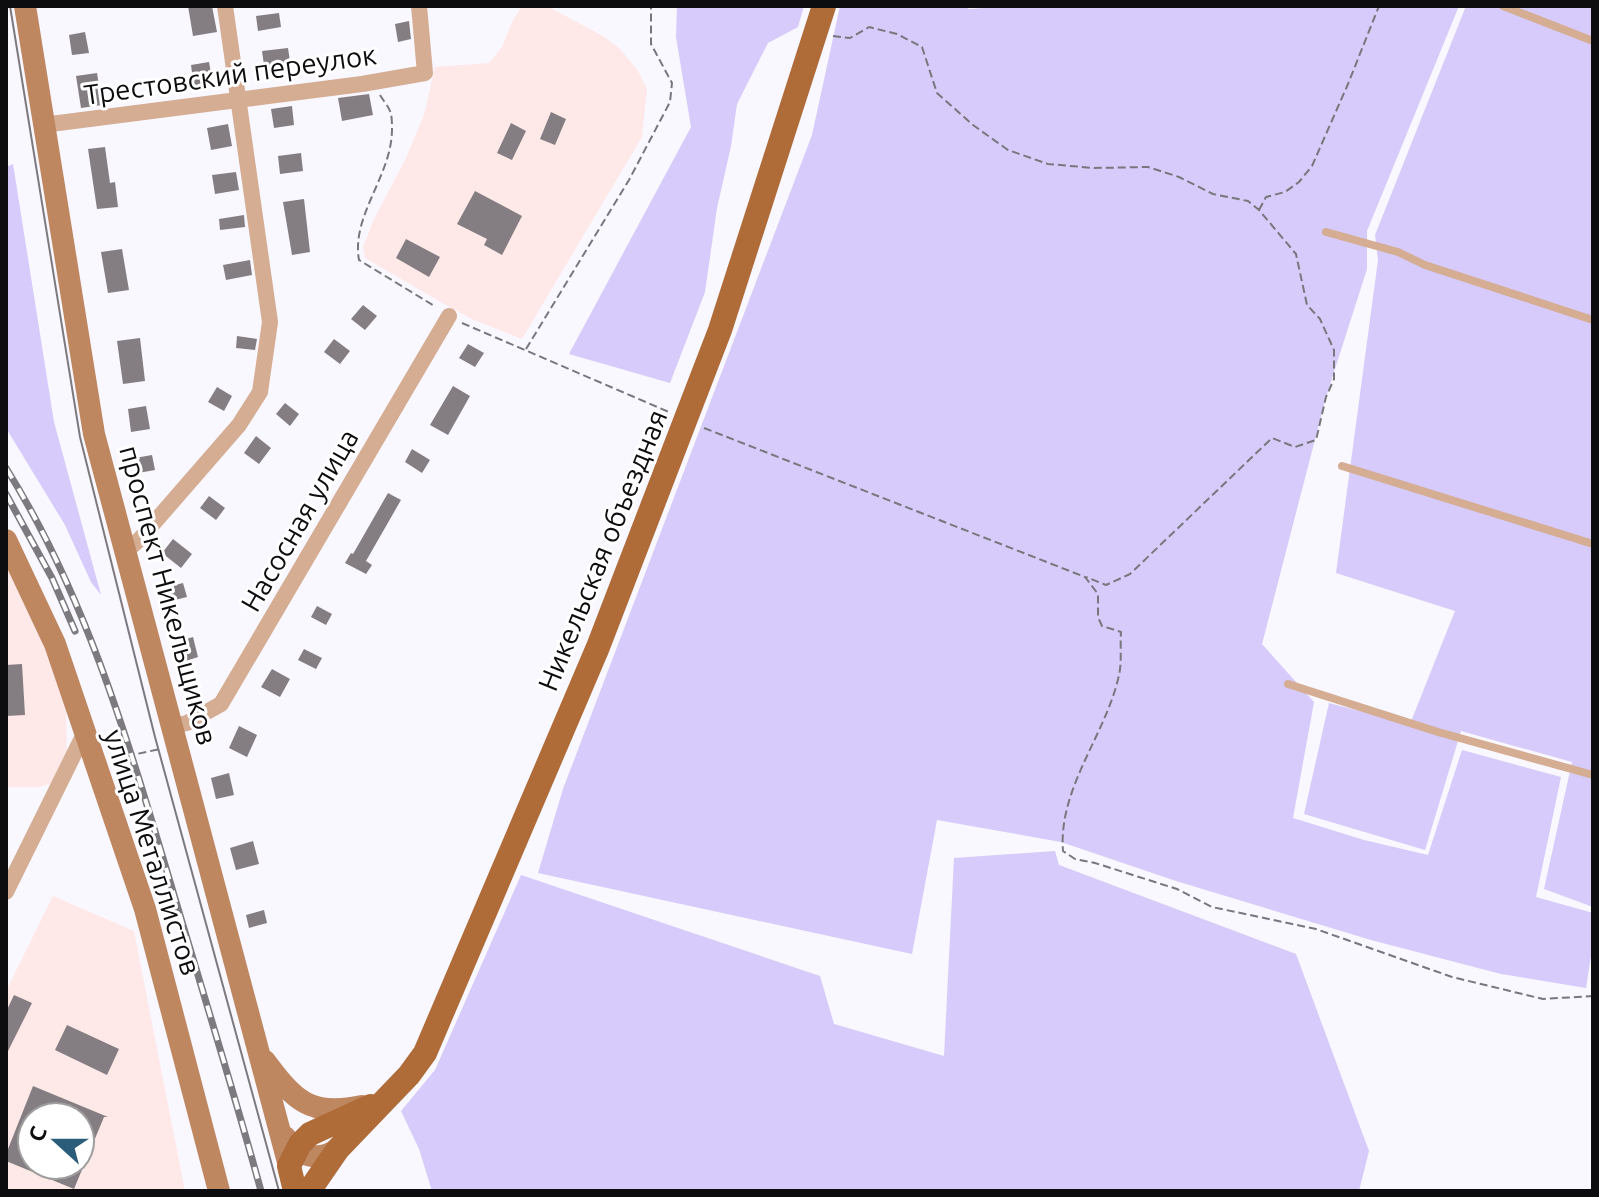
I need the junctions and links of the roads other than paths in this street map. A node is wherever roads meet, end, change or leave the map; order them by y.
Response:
1 (25, 6) edge
2 (225, 6) edge
3 (419, 6) edge
4 (824, 6) edge
5 (1503, 6) edge
6 (1593, 41) edge
7 (239, 99) junction
8 (43, 125) junction
9 (1326, 232) dead end
10 (449, 316) road end
11 (1593, 320) edge
12 (1342, 466) dead end
13 (6, 540) edge
14 (1593, 544) edge
15 (125, 552) junction
16 (1288, 684) dead end
17 (84, 734) junction
18 (176, 736) junction
19 (1593, 775) edge
20 (6, 892) edge
21 (259, 1054) junction
22 (384, 1098) junction
23 (338, 1149) junction
24 (293, 1158) junction
25 (219, 1191) edge
26 (295, 1191) edge
27 (309, 1191) edge

1 - 8 main road, проспект Никельщиков
2 - 7 street
3 - 7 street, Трестовский переулок
4 - 22 main road, Никельская объездная
5 - 6 lane
7 - 8 street, Трестовский переулок
7 - 15 street
8 - 15 main road, проспект Никельщиков
9 - 11 lane
10 - 18 street, Насосная улица
12 - 14 lane
13 - 17 main road, улица Металлистов
15 - 18 main road, проспект Никельщиков
16 - 19 lane
17 - 20 street
17 - 25 main road, улица Металлистов
18 - 21 main road, проспект Никельщиков
21 - 22 main road
21 - 24 main road, проспект Никельщиков
22 - 23 main road, Никельская объездная
22 - 24 main road
23 - 24 main road
23 - 27 main road, Никельская объездная
24 - 26 main road, проспект Никельщиков

